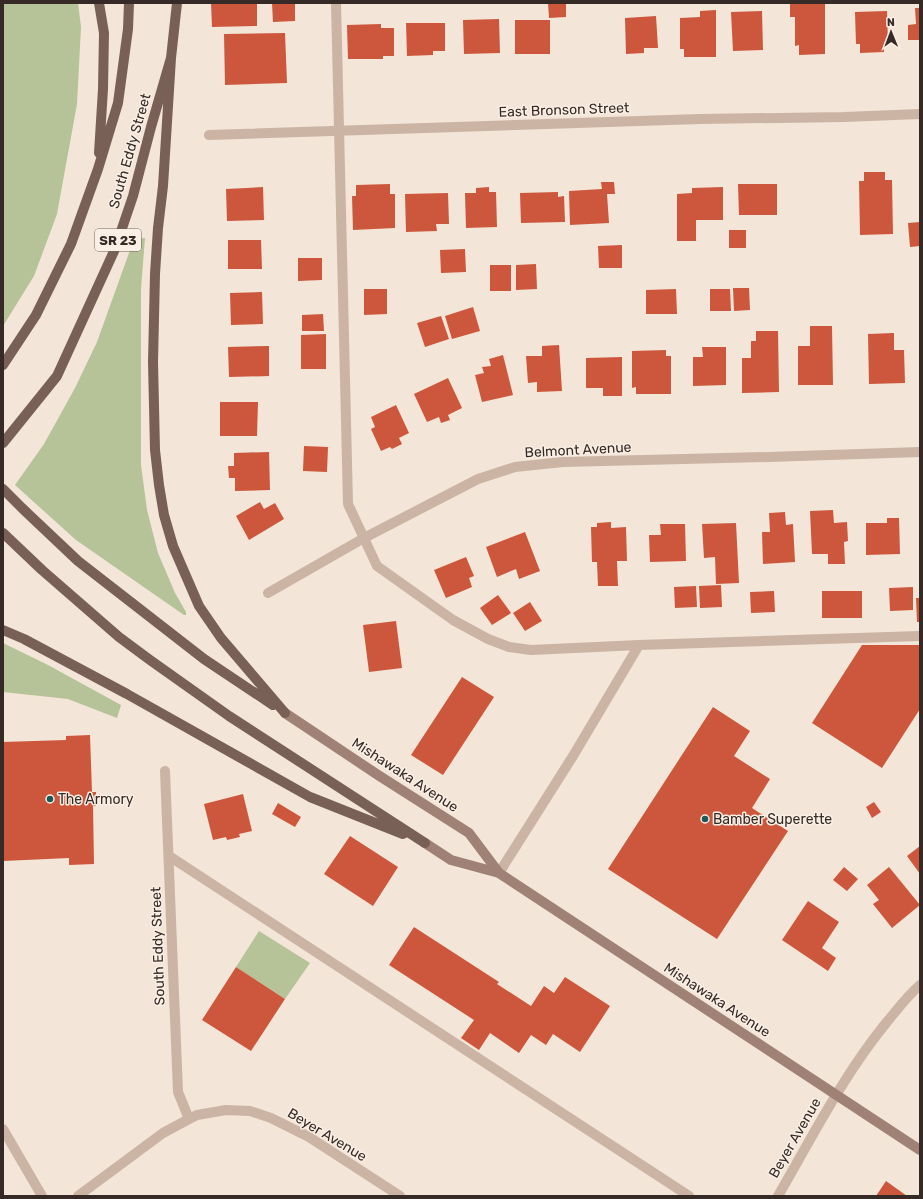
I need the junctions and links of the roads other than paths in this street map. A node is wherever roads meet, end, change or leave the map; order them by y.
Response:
1 (99, 3) edge
2 (129, 3) edge
3 (177, 3) edge
4 (336, 3) edge
5 (171, 58) junction
6 (920, 114) edge
7 (340, 131) junction
8 (210, 135) dead end
9 (98, 169) junction
10 (3, 365) edge
11 (3, 443) edge
12 (920, 452) edge
13 (3, 489) edge
14 (3, 532) edge
15 (364, 538) junction
16 (268, 593) dead end
17 (3, 630) edge
18 (920, 636) edge
19 (639, 645) junction
20 (285, 713) junction
21 (166, 771) dead end
22 (425, 843) junction
23 (169, 856) junction
24 (499, 873) junction
25 (920, 985) edge
26 (836, 1094) junction
27 (188, 1119) junction
28 (3, 1129) edge
29 (920, 1150) edge
30 (42, 1196) edge
31 (78, 1196) edge
32 (400, 1196) edge
33 (689, 1196) edge
34 (778, 1196) edge

1 - 9 main road
2 - 9 main road, South Eddy Street / SR 23
3 - 5 main road, South Eddy Street / SR 23
4 - 7 street
5 - 11 main road, South Eddy Street / SR 23
5 - 20 main road
6 - 7 street, East Bronson Street
7 - 8 street, East Bronson Street
7 - 15 street
9 - 10 main road, South Eddy Street / SR 23
12 - 15 street, Belmont Avenue
13 - 20 main road
14 - 22 main road
15 - 16 street, Belmont Avenue
15 - 19 street
17 - 22 main road
18 - 19 street
19 - 24 street
20 - 24 main road, Mishawaka Avenue
21 - 23 street, South Eddy Street
22 - 24 main road, Mishawaka Avenue
23 - 27 street, South Eddy Street
23 - 33 street
24 - 26 main road, Mishawaka Avenue
25 - 26 street, Beyer Avenue
26 - 29 main road, Mishawaka Avenue
26 - 34 street, Beyer Avenue
27 - 31 street, Beyer Avenue
27 - 32 street, Beyer Avenue
28 - 30 street

